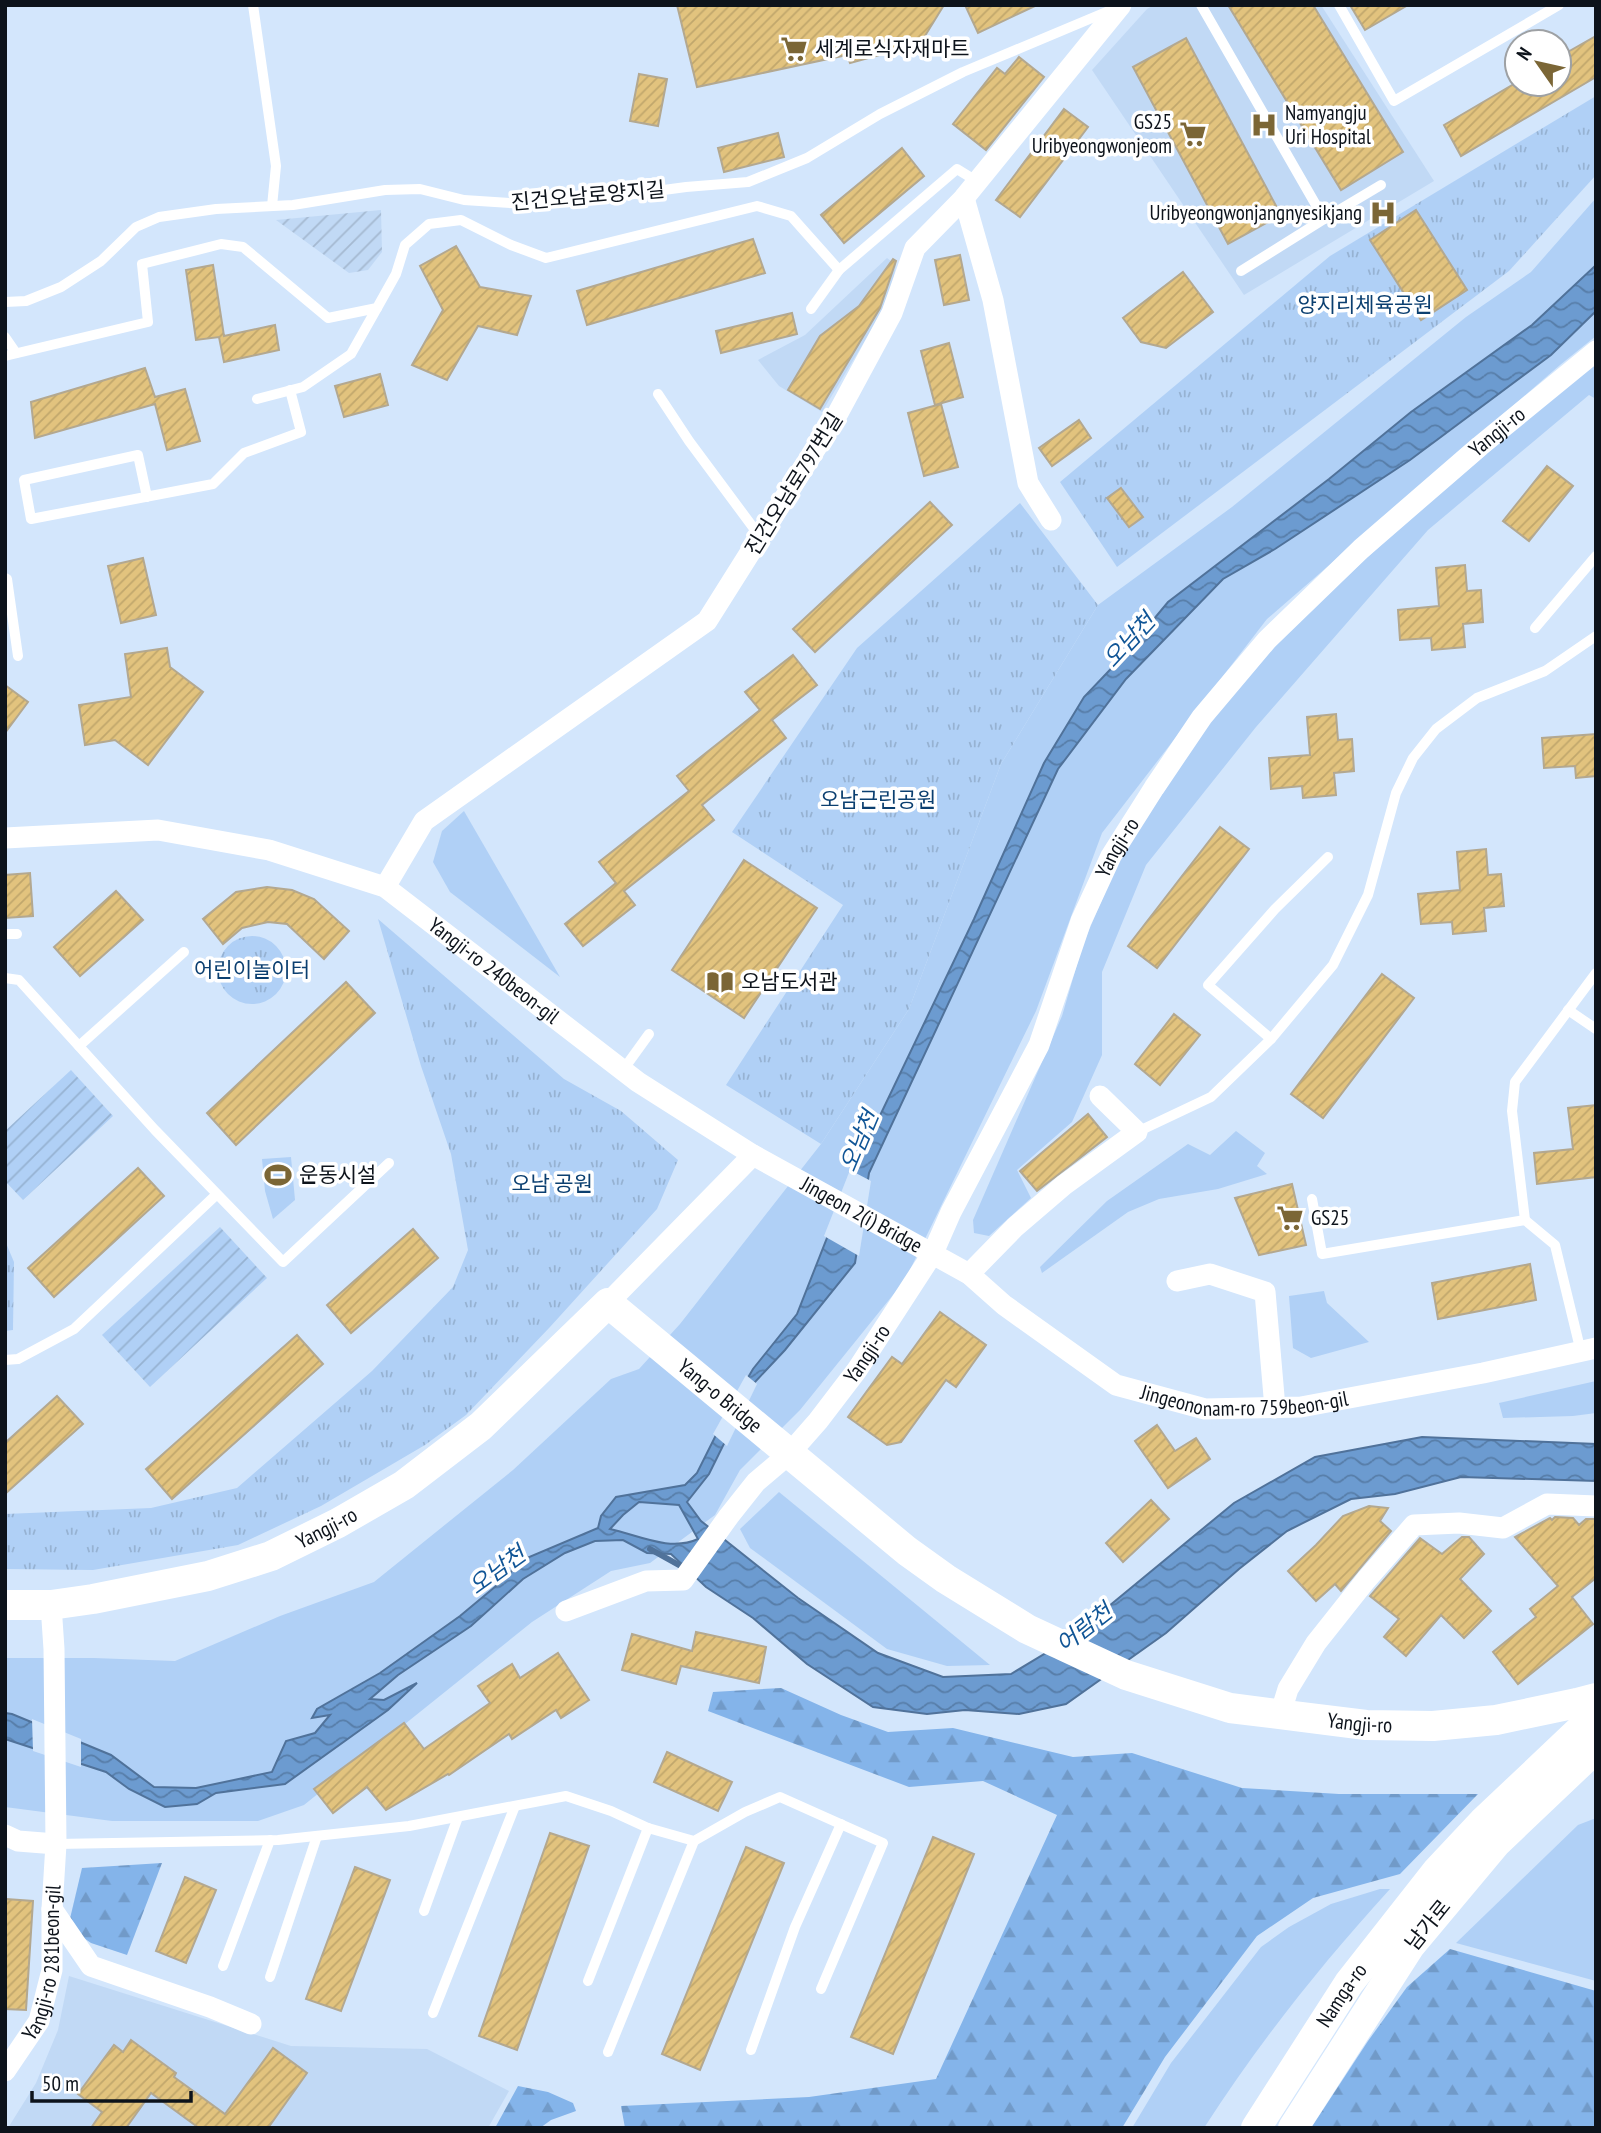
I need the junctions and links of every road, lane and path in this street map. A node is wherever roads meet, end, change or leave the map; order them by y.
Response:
1 (253, 5) edge
2 (1201, 5) edge
3 (1339, 5) edge
4 (1559, 5) edge
5 (1120, 6) edge
6 (1381, 185) dead end
7 (971, 190) junction
8 (272, 206) junction
9 (1324, 219) junction
10 (839, 270) junction
11 (1241, 271) dead end
12 (5, 302) edge
13 (377, 308) junction
14 (811, 309) dead end
15 (5, 337) edge
16 (1596, 351) edge
17 (11, 355) edge
18 (290, 390) junction
19 (658, 394) dead end
20 (257, 399) dead end
21 (148, 496) junction
22 (1051, 520) dead end
23 (761, 538) junction
24 (1596, 556) edge
25 (5, 578) edge
26 (1535, 628) dead end
27 (1595, 638) edge
28 (18, 656) dead end
29 (5, 838) edge
30 (1328, 857) dead end
31 (385, 887) junction
32 (184, 952) dead end
33 (1596, 973) edge
34 (5, 978) edge
35 (1568, 1010) junction
36 (1596, 1029) edge
37 (649, 1034) dead end
38 (1270, 1039) junction
39 (79, 1046) junction
40 (623, 1070) junction
41 (1100, 1096) dead end
42 (1137, 1132) junction
43 (753, 1155) junction
44 (388, 1163) dead end
45 (216, 1195) junction
46 (1312, 1199) dead end
47 (1525, 1220) junction
48 (933, 1253) junction
49 (969, 1274) junction
50 (1177, 1281) dead end
51 (608, 1303) junction
52 (1588, 1350) edge
53 (5, 1360) edge
54 (1275, 1408) junction
55 (789, 1454) junction
56 (1596, 1506) edge
57 (5, 1605) edge
58 (51, 1605) junction
59 (566, 1611) dead end
60 (1596, 1698) edge
61 (1596, 1715) edge
62 (1280, 1716) junction
63 (1596, 1748) edge
64 (515, 1806) junction
65 (458, 1817) junction
66 (841, 1824) junction
67 (648, 1828) junction
68 (5, 1835) edge
69 (317, 1836) junction
70 (270, 1840) junction
71 (694, 1841) junction
72 (56, 1844) junction
73 (1437, 1871) joint
74 (52, 1909) junction
75 (424, 1911) dead end
76 (223, 1966) dead end
77 (270, 1977) dead end
78 (588, 1981) dead end
79 (821, 1989) dead end
80 (433, 2013) dead end
81 (251, 2025) dead end
82 (751, 2050) dead end
83 (608, 2052) dead end
84 (5, 2071) edge
85 (1256, 2128) edge
86 (1293, 2128) edge

1 - 8 lane
2 - 9 lane
3 - 4 lane
5 - 7 street, 진건오남로797번길
5 - 8 lane, 진건오남로양지길
6 - 9 lane
7 - 10 lane
7 - 22 street
7 - 23 street, 진건오남로797번길
8 - 12 lane, 진건오남로양지길
9 - 11 lane
10 - 13 lane
10 - 14 lane
13 - 17 lane
13 - 18 lane
15 - 17 lane
16 - 48 street, Yangji-ro
18 - 20 lane
18 - 21 lane
19 - 23 lane
21 - 21 lane
23 - 31 street, 진건오남로797번길
24 - 26 lane
25 - 28 lane
27 - 38 lane
29 - 31 street, Yangji-ro 240beon-gil
30 - 38 lane
31 - 40 street, Yangji-ro 240beon-gil
32 - 39 lane
33 - 35 lane
34 - 39 lane
35 - 36 lane
35 - 47 lane
37 - 40 lane
38 - 42 lane
39 - 45 lane
40 - 43 street, Yangji-ro 240beon-gil
41 - 42 street
42 - 49 street
43 - 48 street, Jingeon 2(i) Bridge
43 - 51 street
44 - 45 lane
45 - 53 lane
46 - 47 lane
47 - 52 lane
48 - 49 street, Jingeononam-ro 759beon-gil
48 - 55 street, Yangji-ro
49 - 54 street, Jingeononam-ro 759beon-gil
50 - 54 street
51 - 55 street, Yang-o Bridge
51 - 58 street, Yangji-ro
52 - 54 street, Jingeononam-ro 759beon-gil
55 - 59 street, Yangji-ro
55 - 62 street, Yangji-ro
56 - 62 street
57 - 58 street, Yangji-ro
58 - 72 street, Yangji-ro 281beon-gil
60 - 62 street, Yangji-ro
61 - 73 street, 남가로
63 - 86 street, 남가로
64 - 65 lane
64 - 67 lane
64 - 80 lane
65 - 69 lane
65 - 75 lane
66 - 71 lane
66 - 79 lane
66 - 82 lane
67 - 71 lane
67 - 78 lane
68 - 72 street
69 - 70 lane
69 - 77 lane
70 - 72 lane
70 - 76 lane
71 - 83 lane
72 - 74 street, Yangji-ro 281beon-gil
73 - 85 street, Namga-ro
74 - 81 street
74 - 84 street, Yangji-ro 281beon-gil

